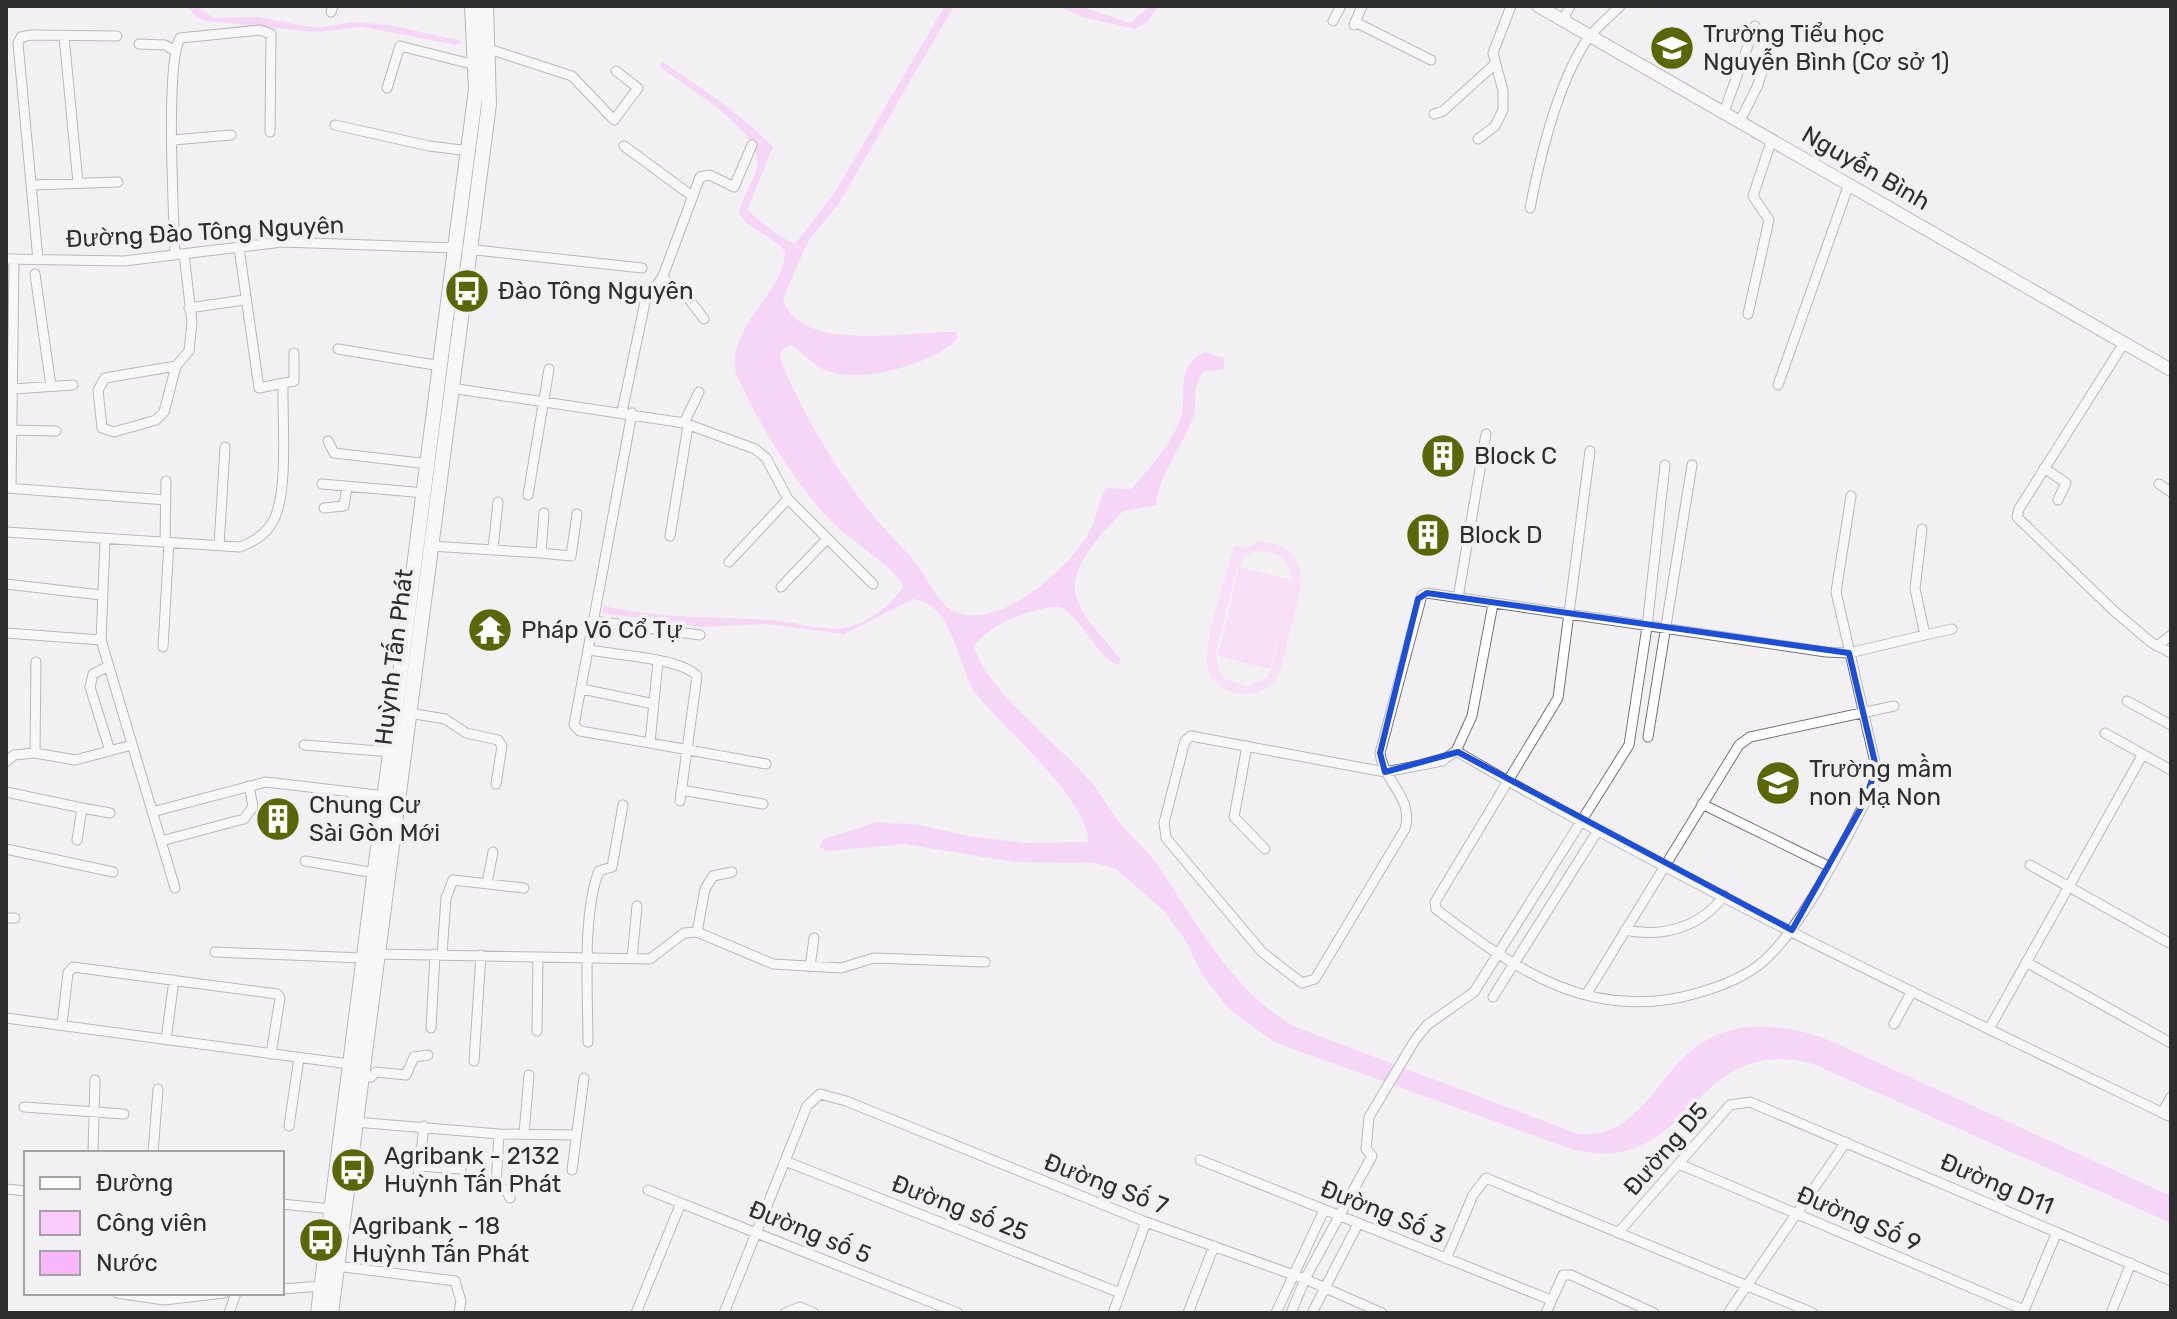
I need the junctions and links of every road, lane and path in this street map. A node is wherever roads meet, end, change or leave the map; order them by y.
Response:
1 (483, 6) edge
2 (1341, 6) edge
3 (1362, 6) edge
4 (1511, 6) edge
5 (1570, 6) edge
6 (1620, 6) edge
7 (1542, 7) edge
8 (1563, 20) junction
9 (1333, 21) dead end
10 (1755, 26) dead end
11 (1775, 32) dead end
12 (1590, 35) junction
13 (64, 36) junction
14 (117, 36) dead end
15 (139, 44) dead end
16 (489, 49) junction
17 (175, 51) junction
18 (1431, 60) dead end
19 (1495, 64) junction
20 (475, 65) junction
21 (616, 71) dead end
22 (387, 88) dead end
23 (1724, 112) junction
24 (1434, 114) dead end
25 (1740, 121) junction
26 (335, 125) dead end
27 (270, 132) dead end
28 (231, 135) dead end
29 (1478, 139) dead end
30 (1772, 139) junction
31 (173, 140) junction
32 (752, 145) dead end
33 (624, 146) dead end
34 (470, 151) junction
35 (118, 182) dead end
36 (78, 183) junction
37 (1849, 184) junction
38 (33, 185) junction
39 (692, 196) junction
40 (1530, 208) dead end
41 (239, 248) junction
42 (461, 249) junction
43 (180, 254) junction
44 (10, 259) edge
45 (38, 260) junction
46 (642, 268) dead end
47 (35, 274) dead end
48 (662, 277) junction
49 (244, 300) junction
50 (189, 308) junction
51 (1748, 314) dead end
52 (704, 319) dead end
53 (2124, 343) junction
54 (338, 349) dead end
55 (294, 353) dead end
56 (176, 366) junction
57 (441, 366) junction
58 (549, 369) dead end
59 (2171, 370) edge
60 (73, 385) dead end
61 (283, 385) junction
62 (1778, 385) dead end
63 (51, 386) junction
64 (451, 388) junction
65 (13, 389) junction
66 (699, 392) dead end
67 (546, 401) junction
68 (627, 412) junction
69 (686, 424) junction
70 (12, 430) junction
71 (56, 431) dead end
72 (1486, 434) dead end
73 (328, 441) dead end
74 (225, 447) dead end
75 (1590, 451) dead end
76 (429, 464) junction
77 (1665, 465) dead end
78 (1692, 465) dead end
79 (2044, 468) junction
80 (166, 481) dead end
81 (322, 484) dead end
82 (2159, 484) dead end
83 (347, 486) junction
84 (8, 488) edge
85 (2171, 492) edge
86 (425, 493) junction
87 (528, 495) dead end
88 (1851, 496) dead end
89 (788, 499) junction
90 (166, 500) junction
91 (2058, 500) dead end
92 (498, 502) dead end
93 (324, 508) dead end
94 (544, 513) dead end
95 (577, 514) dead end
96 (1922, 529) dead end
97 (6, 532) edge
98 (670, 536) dead end
99 (826, 540) junction
100 (105, 541) junction
101 (167, 542) junction
102 (219, 546) junction
103 (430, 546) junction
104 (493, 549) junction
105 (541, 553) junction
106 (729, 562) dead end
107 (6, 584) edge
108 (873, 584) dead end
109 (781, 587) dead end
110 (101, 595) junction
111 (1458, 598) junction
112 (1493, 604) junction
113 (1566, 615) junction
114 (594, 621) junction
115 (1647, 627) junction
116 (1952, 629) dead end
117 (1668, 631) junction
118 (6, 633) edge
119 (700, 635) dead end
120 (1925, 635) junction
121 (2171, 635) edge
122 (413, 636) junction
123 (101, 640) junction
124 (2157, 646) junction
125 (163, 647) dead end
126 (590, 650) junction
127 (1849, 653) junction
128 (2171, 653) edge
129 (658, 661) junction
130 (36, 662) dead end
131 (109, 666) junction
132 (582, 689) junction
133 (2127, 701) dead end
134 (654, 704) junction
135 (1894, 706) dead end
136 (409, 713) junction
137 (1863, 714) junction
138 (2171, 725) edge
139 (2105, 733) dead end
140 (1648, 737) dead end
141 (650, 743) junction
142 (132, 745) junction
143 (304, 745) dead end
144 (1247, 746) junction
145 (688, 748) junction
146 (110, 751) junction
147 (1456, 751) junction
148 (392, 752) junction
149 (35, 753) junction
150 (2143, 754) junction
151 (6, 762) edge
152 (766, 764) dead end
153 (2171, 770) edge
154 (1385, 772) junction
155 (1508, 782) junction
156 (496, 784) dead end
157 (249, 786) junction
158 (681, 790) junction
159 (6, 792) edge
160 (386, 796) junction
161 (680, 801) dead end
162 (763, 804) dead end
163 (1702, 804) junction
164 (623, 805) dead end
165 (82, 808) junction
166 (152, 812) junction
167 (110, 813) dead end
168 (1580, 823) junction
169 (1597, 832) junction
170 (77, 840) dead end
171 (161, 841) junction
172 (6, 849) edge
173 (1265, 849) dead end
174 (493, 852) dead end
175 (305, 861) dead end
176 (1664, 865) junction
177 (2030, 865) dead end
178 (1828, 866) junction
179 (113, 872) dead end
180 (732, 872) dead end
181 (375, 873) junction
182 (487, 883) junction
183 (2069, 886) junction
184 (175, 888) dead end
185 (524, 888) dead end
186 (1724, 896) junction
187 (637, 906) dead end
188 (1625, 930) junction
189 (1792, 930) junction
190 (697, 932) junction
191 (814, 938) dead end
192 (2171, 944) edge
193 (215, 952) dead end
194 (438, 954) junction
195 (481, 955) junction
196 (1498, 955) junction
197 (370, 956) junction
198 (538, 959) junction
199 (588, 959) junction
200 (632, 959) junction
201 (985, 962) dead end
202 (2026, 962) junction
203 (1514, 965) junction
204 (810, 967) junction
205 (174, 980) junction
206 (1912, 991) junction
207 (1586, 995) junction
208 (1493, 997) dead end
209 (6, 1018) edge
210 (62, 1024) junction
211 (1894, 1024) dead end
212 (431, 1028) dead end
213 (1989, 1029) junction
214 (537, 1031) dead end
215 (166, 1040) junction
216 (588, 1042) dead end
217 (2171, 1043) edge
218 (271, 1054) junction
219 (428, 1055) dead end
220 (299, 1058) junction
221 (474, 1061) dead end
222 (349, 1064) junction
223 (361, 1075) junction
224 (529, 1075) dead end
225 (584, 1078) dead end
226 (95, 1080) dead end
227 (158, 1089) dead end
228 (2171, 1097) edge
229 (1750, 1102) joint
230 (24, 1107) dead end
231 (96, 1112) junction
232 (124, 1114) dead end
233 (2166, 1115) edge
234 (355, 1122) junction
235 (289, 1126) dead end
236 (424, 1126) junction
237 (499, 1134) junction
238 (524, 1134) junction
239 (575, 1135) junction
240 (1846, 1142) junction
241 (93, 1151) edge
242 (153, 1151) edge
243 (1200, 1160) dead end
244 (785, 1161) junction
245 (1679, 1164) junction
246 (419, 1166) junction
247 (461, 1169) dead end
248 (572, 1170) dead end
249 (417, 1185) dead end
250 (648, 1190) dead end
251 (510, 1198) dead end
252 (681, 1203) junction
253 (284, 1204) edge
254 (337, 1210) junction
255 (1324, 1210) junction
256 (1796, 1214) junction
257 (1340, 1217) junction
258 (1146, 1222) junction
259 (1358, 1224) junction
260 (757, 1232) junction
261 (2057, 1232) junction
262 (1618, 1233) junction
263 (1214, 1246) junction
264 (1446, 1259) junction
265 (2131, 1263) junction
266 (336, 1266) junction
267 (1292, 1275) junction
268 (1305, 1279) junction
269 (2171, 1281) edge
270 (322, 1286) junction
271 (1747, 1286) junction
272 (1323, 1287) junction
273 (284, 1289) edge
274 (1120, 1293) junction
275 (130, 1295) edge
276 (207, 1295) edge
277 (1551, 1300) junction
278 (2023, 1312) edge
279 (318, 1313) edge
280 (331, 1313) edge
281 (459, 1313) edge
282 (636, 1313) edge
283 (724, 1313) edge
284 (785, 1313) edge
285 (814, 1313) edge
286 (958, 1313) edge
287 (1113, 1313) edge
288 (1188, 1313) edge
289 (1276, 1313) edge
290 (1291, 1313) edge
291 (1312, 1313) edge
292 (1382, 1313) edge
293 (1546, 1313) edge
294 (1654, 1313) edge
295 (1728, 1313) edge
296 (1813, 1313) edge
297 (2111, 1313) edge

1 - 16 main road, Huỳnh Tấn Phát
1 - 20 main road, Huỳnh Tấn Phát
2 - 9 street
3 - 18 street
4 - 19 street
5 - 8 street
6 - 12 street
7 - 8 main road, Nguyễn Bình
8 - 12 main road, Nguyễn Bình
10 - 23 street
11 - 25 street
12 - 23 main road, Nguyễn Bình
12 - 40 street
13 - 14 street
13 - 36 street
13 - 38 street
15 - 17 street
16 - 21 street
16 - 42 main road, Huỳnh Tấn Phát
17 - 27 street
17 - 31 street
19 - 24 street
19 - 29 street
20 - 22 street
20 - 34 main road, Huỳnh Tấn Phát
23 - 25 main road, Nguyễn Bình
25 - 30 main road, Nguyễn Bình
26 - 34 street
28 - 31 street
30 - 37 main road, Nguyễn Bình
30 - 51 street
31 - 43 street
32 - 39 street
33 - 39 street
34 - 42 main road, Huỳnh Tấn Phát
35 - 36 street
36 - 38 street
37 - 53 main road, Nguyễn Bình
37 - 62 street
38 - 45 street
39 - 48 street
41 - 42 street, Đường Đào Tông Nguyên
41 - 43 street, Đường Đào Tông Nguyên
41 - 49 street
42 - 46 street, Đường Đào Tông Nguyên
42 - 57 main road, Huỳnh Tấn Phát
42 - 64 main road, Huỳnh Tấn Phát
43 - 45 street, Đường Đào Tông Nguyên
43 - 50 street
44 - 45 street, Đường Đào Tông Nguyên
44 - 65 street
47 - 63 street
48 - 52 street
48 - 68 street
49 - 50 street
49 - 61 street
50 - 56 street
53 - 59 main road, Nguyễn Bình
53 - 79 street
54 - 57 street
55 - 61 street
56 - 56 street
57 - 76 main road, Huỳnh Tấn Phát
58 - 67 street
60 - 63 street
61 - 102 street
63 - 65 street
64 - 67 street
64 - 103 main road, Huỳnh Tấn Phát
65 - 70 street
66 - 69 street
67 - 68 street
67 - 87 street
68 - 69 street
68 - 114 street
69 - 89 street
69 - 98 street
70 - 71 street
70 - 84 street
72 - 111 street
73 - 76 street
74 - 102 street
75 - 113 street
76 - 86 main road, Huỳnh Tấn Phát
77 - 115 street
78 - 117 street
79 - 91 street
79 - 124 street
80 - 90 street
81 - 83 street
82 - 85 street
83 - 86 street
83 - 93 street
84 - 90 street
86 - 122 main road, Huỳnh Tấn Phát
88 - 127 street
89 - 99 street
89 - 106 street
90 - 101 street
92 - 104 street
94 - 105 street
95 - 105 street
96 - 120 street
97 - 100 street
99 - 108 street
99 - 109 street
100 - 101 street
100 - 110 street
101 - 102 street
101 - 125 street
103 - 104 street
103 - 122 main road, Huỳnh Tấn Phát
104 - 105 street
107 - 110 street
110 - 123 street
111 - 112 street
111 - 154 street
112 - 113 street
112 - 147 street
113 - 115 street
113 - 155 street
114 - 119 street
114 - 126 street
115 - 117 street
115 - 168 street
116 - 120 street
117 - 127 street
117 - 140 street
118 - 123 street
120 - 127 street
121 - 124 street
122 - 136 main road, Huỳnh Tấn Phát
122 - 148 main road, Huỳnh Tấn Phát
123 - 131 street
124 - 128 street
126 - 129 street
126 - 132 street
127 - 137 street
129 - 134 street
129 - 145 street
130 - 149 street
131 - 142 street
131 - 146 street
132 - 134 street
132 - 141 street
133 - 138 street
134 - 141 street
135 - 137 street
136 - 156 street
136 - 197 main road, Huỳnh Tấn Phát
137 - 163 street
137 - 178 street
139 - 150 street
141 - 145 street
142 - 146 street
142 - 166 street
143 - 148 street
144 - 154 street
144 - 154 street
144 - 173 street
145 - 152 street
145 - 158 street
146 - 149 street
147 - 154 street
147 - 155 street
148 - 160 main road, Huỳnh Tấn Phát
149 - 151 street
150 - 153 street
150 - 183 street
155 - 168 street
155 - 196 street
157 - 160 street
157 - 166 street
157 - 171 street
158 - 161 street
158 - 162 street
159 - 165 street
160 - 181 main road, Huỳnh Tấn Phát
163 - 176 street
163 - 178 street
164 - 199 street
165 - 167 street
165 - 170 street
166 - 171 street
168 - 169 street
168 - 196 street
169 - 176 street
169 - 203 street
171 - 184 street
172 - 179 street
174 - 182 street
175 - 181 street
176 - 186 street
176 - 188 street
177 - 183 street
178 - 189 street
180 - 190 street
181 - 197 main road, Huỳnh Tấn Phát
182 - 185 street
182 - 194 street
183 - 192 street
183 - 202 street
186 - 188 street
186 - 189 street
187 - 200 street
188 - 207 street
189 - 206 street
189 - 207 street
190 - 200 street
190 - 204 street
191 - 204 street
193 - 197 street
194 - 195 street
194 - 197 street
194 - 212 street
195 - 198 street
195 - 221 street
196 - 203 street
196 - 257 street
197 - 222 main road, Huỳnh Tấn Phát
197 - 223 main road, Huỳnh Tấn Phát
198 - 199 street
198 - 214 street
199 - 200 street
199 - 216 street
201 - 204 street
202 - 213 street
202 - 217 street
203 - 207 street
203 - 208 street
205 - 210 street
205 - 215 street
205 - 218 street
206 - 211 street
206 - 213 street
209 - 210 street
210 - 215 street
213 - 233 street
215 - 218 street
218 - 220 street
219 - 223 street
220 - 222 street
220 - 235 street
222 - 254 main road, Huỳnh Tấn Phát
223 - 234 main road, Huỳnh Tấn Phát
224 - 238 street
225 - 239 street
226 - 231 street
227 - 242 street
228 - 233 street
229 - 240 street, Đường D11
229 - 245 street, Đường D5
230 - 231 street
231 - 232 street
231 - 241 street
234 - 236 street
234 - 254 main road, Huỳnh Tấn Phát
236 - 237 street
236 - 246 street
237 - 238 street
237 - 251 street
238 - 239 street
239 - 248 street
240 - 256 street
240 - 261 street, Đường D11
243 - 255 street, Đường Số 3
244 - 258 street, Đường Số 7
244 - 260 street
244 - 274 street, Đường số 25
245 - 256 street, Đường Số 9
245 - 262 street, Đường D5
246 - 247 street
246 - 249 street
250 - 252 street, Đường số 5
252 - 260 street, Đường số 5
252 - 282 street
253 - 254 street
254 - 266 main road, Huỳnh Tấn Phát
254 - 270 main road, Huỳnh Tấn Phát
255 - 257 street, Đường Số 3
255 - 267 street
256 - 271 street
256 - 278 street, Đường Số 9
257 - 259 street, Đường Số 3
257 - 268 street
258 - 263 street, Đường Số 7
258 - 274 street
259 - 264 street, Đường Số 3
259 - 272 street
260 - 283 street
260 - 286 street, Đường số 5
261 - 265 street, Đường D11
261 - 278 street
262 - 264 street
262 - 271 street
263 - 267 street, Đường Số 7
263 - 288 street
264 - 277 street, Đường Số 3
265 - 269 street, Đường D11
265 - 297 street
266 - 280 main road, Huỳnh Tấn Phát
266 - 281 street
267 - 268 street, Đường Số 7
267 - 289 street
268 - 272 street, Đường Số 7
268 - 290 street
270 - 273 street
270 - 279 main road, Huỳnh Tấn Phát
271 - 295 street
271 - 296 street
272 - 291 street
272 - 292 street, Đường Số 7
274 - 287 street
275 - 276 street
277 - 293 street
277 - 294 street
284 - 285 street

